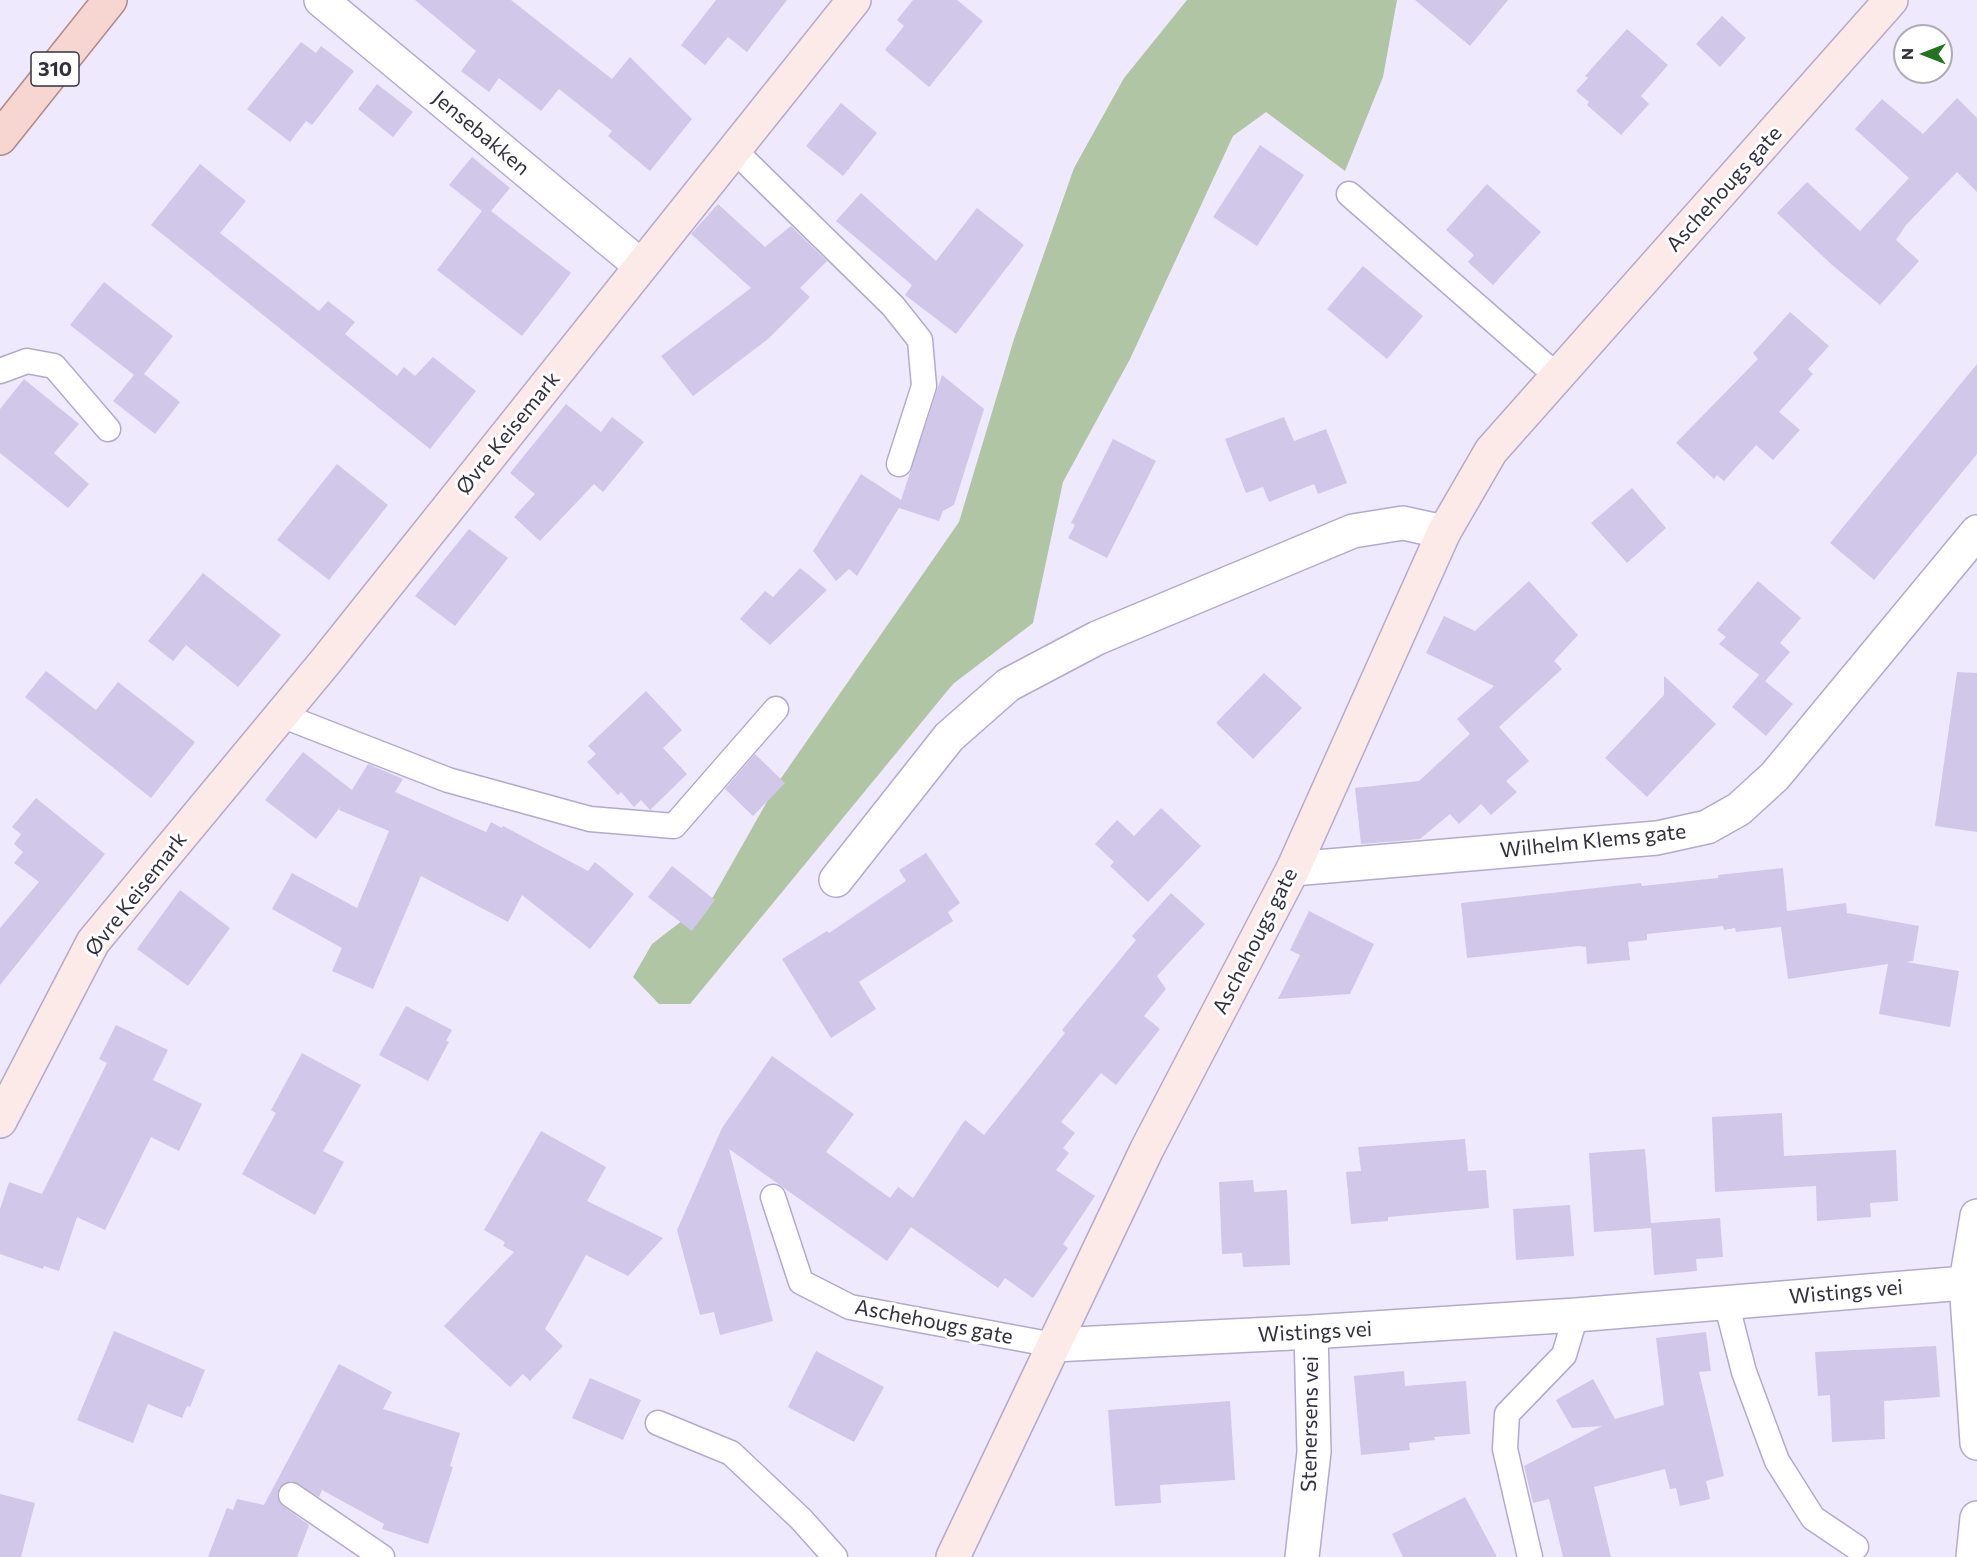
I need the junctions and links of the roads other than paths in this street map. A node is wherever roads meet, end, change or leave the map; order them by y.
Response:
1 (110, 0) edge
2 (321, 0) edge
3 (854, 0) edge
4 (1891, 0) edge
5 (0, 138) edge
6 (734, 150) junction
7 (1349, 194) dead end
8 (641, 266) junction
9 (0, 371) edge
10 (1557, 376) junction
11 (108, 429) dead end
12 (899, 464) dead end
13 (1977, 531) edge
14 (1443, 532) junction
15 (776, 709) dead end
16 (281, 715) junction
17 (1293, 869) junction
18 (836, 880) dead end
19 (0, 1121) edge
20 (773, 1197) dead end
21 (1977, 1216) edge
22 (1972, 1282) edge
23 (1726, 1302) junction
24 (1576, 1315) junction
25 (1311, 1332) junction
26 (1054, 1345) junction
27 (658, 1422) dead end
28 (1977, 1443) edge
29 (291, 1495) dead end
30 (1977, 1518) edge
31 (1856, 1546) dead end
32 (1304, 1555) edge
33 (382, 1557) edge
34 (835, 1557) edge
35 (953, 1557) edge
36 (1530, 1557) edge
37 (1973, 1557) edge

1 - 5 main road, 310
2 - 8 street, Jensebakken
3 - 6 main road, Øvre Keisemark
4 - 10 main road, Aschehougs gate
6 - 8 main road, Øvre Keisemark
6 - 12 lane
7 - 10 lane
8 - 16 main road, Øvre Keisemark
9 - 11 lane
10 - 14 main road, Aschehougs gate
13 - 17 street, Wilhelm Klems gate
14 - 17 main road, Aschehougs gate
14 - 18 street
15 - 16 lane
16 - 19 main road, Øvre Keisemark
17 - 26 main road, Aschehougs gate
20 - 26 lane, Aschehougs gate
21 - 22 street
22 - 23 street, Wistings vei
22 - 28 street
23 - 24 street, Wistings vei
23 - 31 lane
24 - 25 street, Wistings vei
24 - 36 lane
25 - 26 street, Wistings vei
25 - 32 street, Stenersens vei
26 - 35 main road, Aschehougs gate
27 - 34 lane
29 - 33 lane
30 - 37 street

